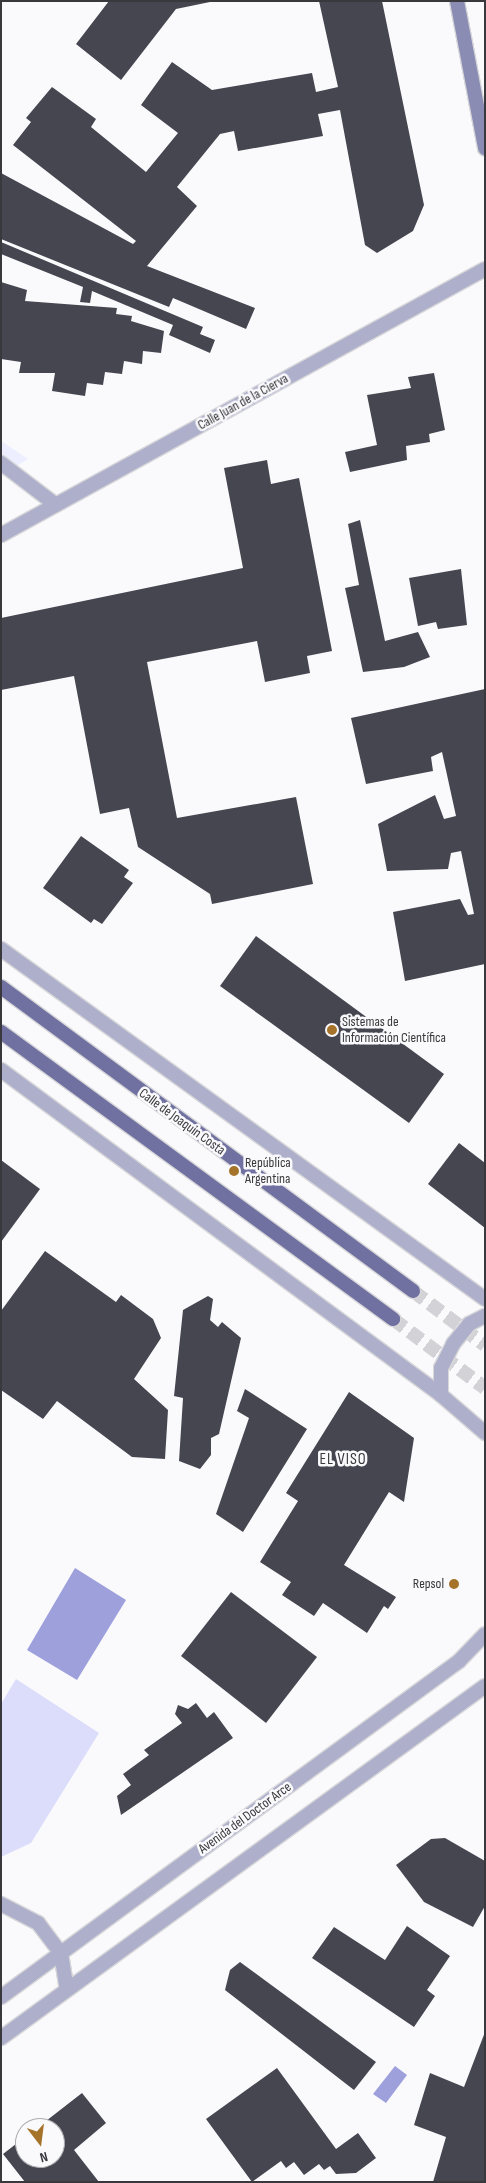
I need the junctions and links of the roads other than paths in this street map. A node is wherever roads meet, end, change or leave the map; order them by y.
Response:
1 (457, 1) edge
2 (485, 148) edge
3 (485, 269) edge
4 (1, 463) edge
5 (56, 505) junction
6 (1, 535) edge
7 (1, 948) edge
8 (1, 987) edge
9 (1, 1032) edge
10 (1, 1070) edge
11 (413, 1291) tunnel mouth
12 (485, 1299) edge
13 (485, 1316) edge
14 (393, 1319) tunnel mouth
15 (441, 1395) junction
16 (485, 1433) edge
17 (485, 1634) edge
18 (483, 1684) edge
19 (1, 1904) edge
20 (61, 1954) junction
21 (66, 1986) junction
22 (1, 1997) edge
23 (1, 2038) edge

1 - 2 main road
3 - 5 street, Calle Juan de la Cierva
4 - 5 street
5 - 6 street, Calle Juan de la Cierva
7 - 12 street
8 - 11 main road, Calle de Joaquín Costa
9 - 14 main road
10 - 15 street
13 - 15 street
15 - 16 street
17 - 20 street, Avenida del Doctor Arce
18 - 21 street
19 - 20 street
20 - 21 street
20 - 22 street, Avenida del Doctor Arce
21 - 23 street

